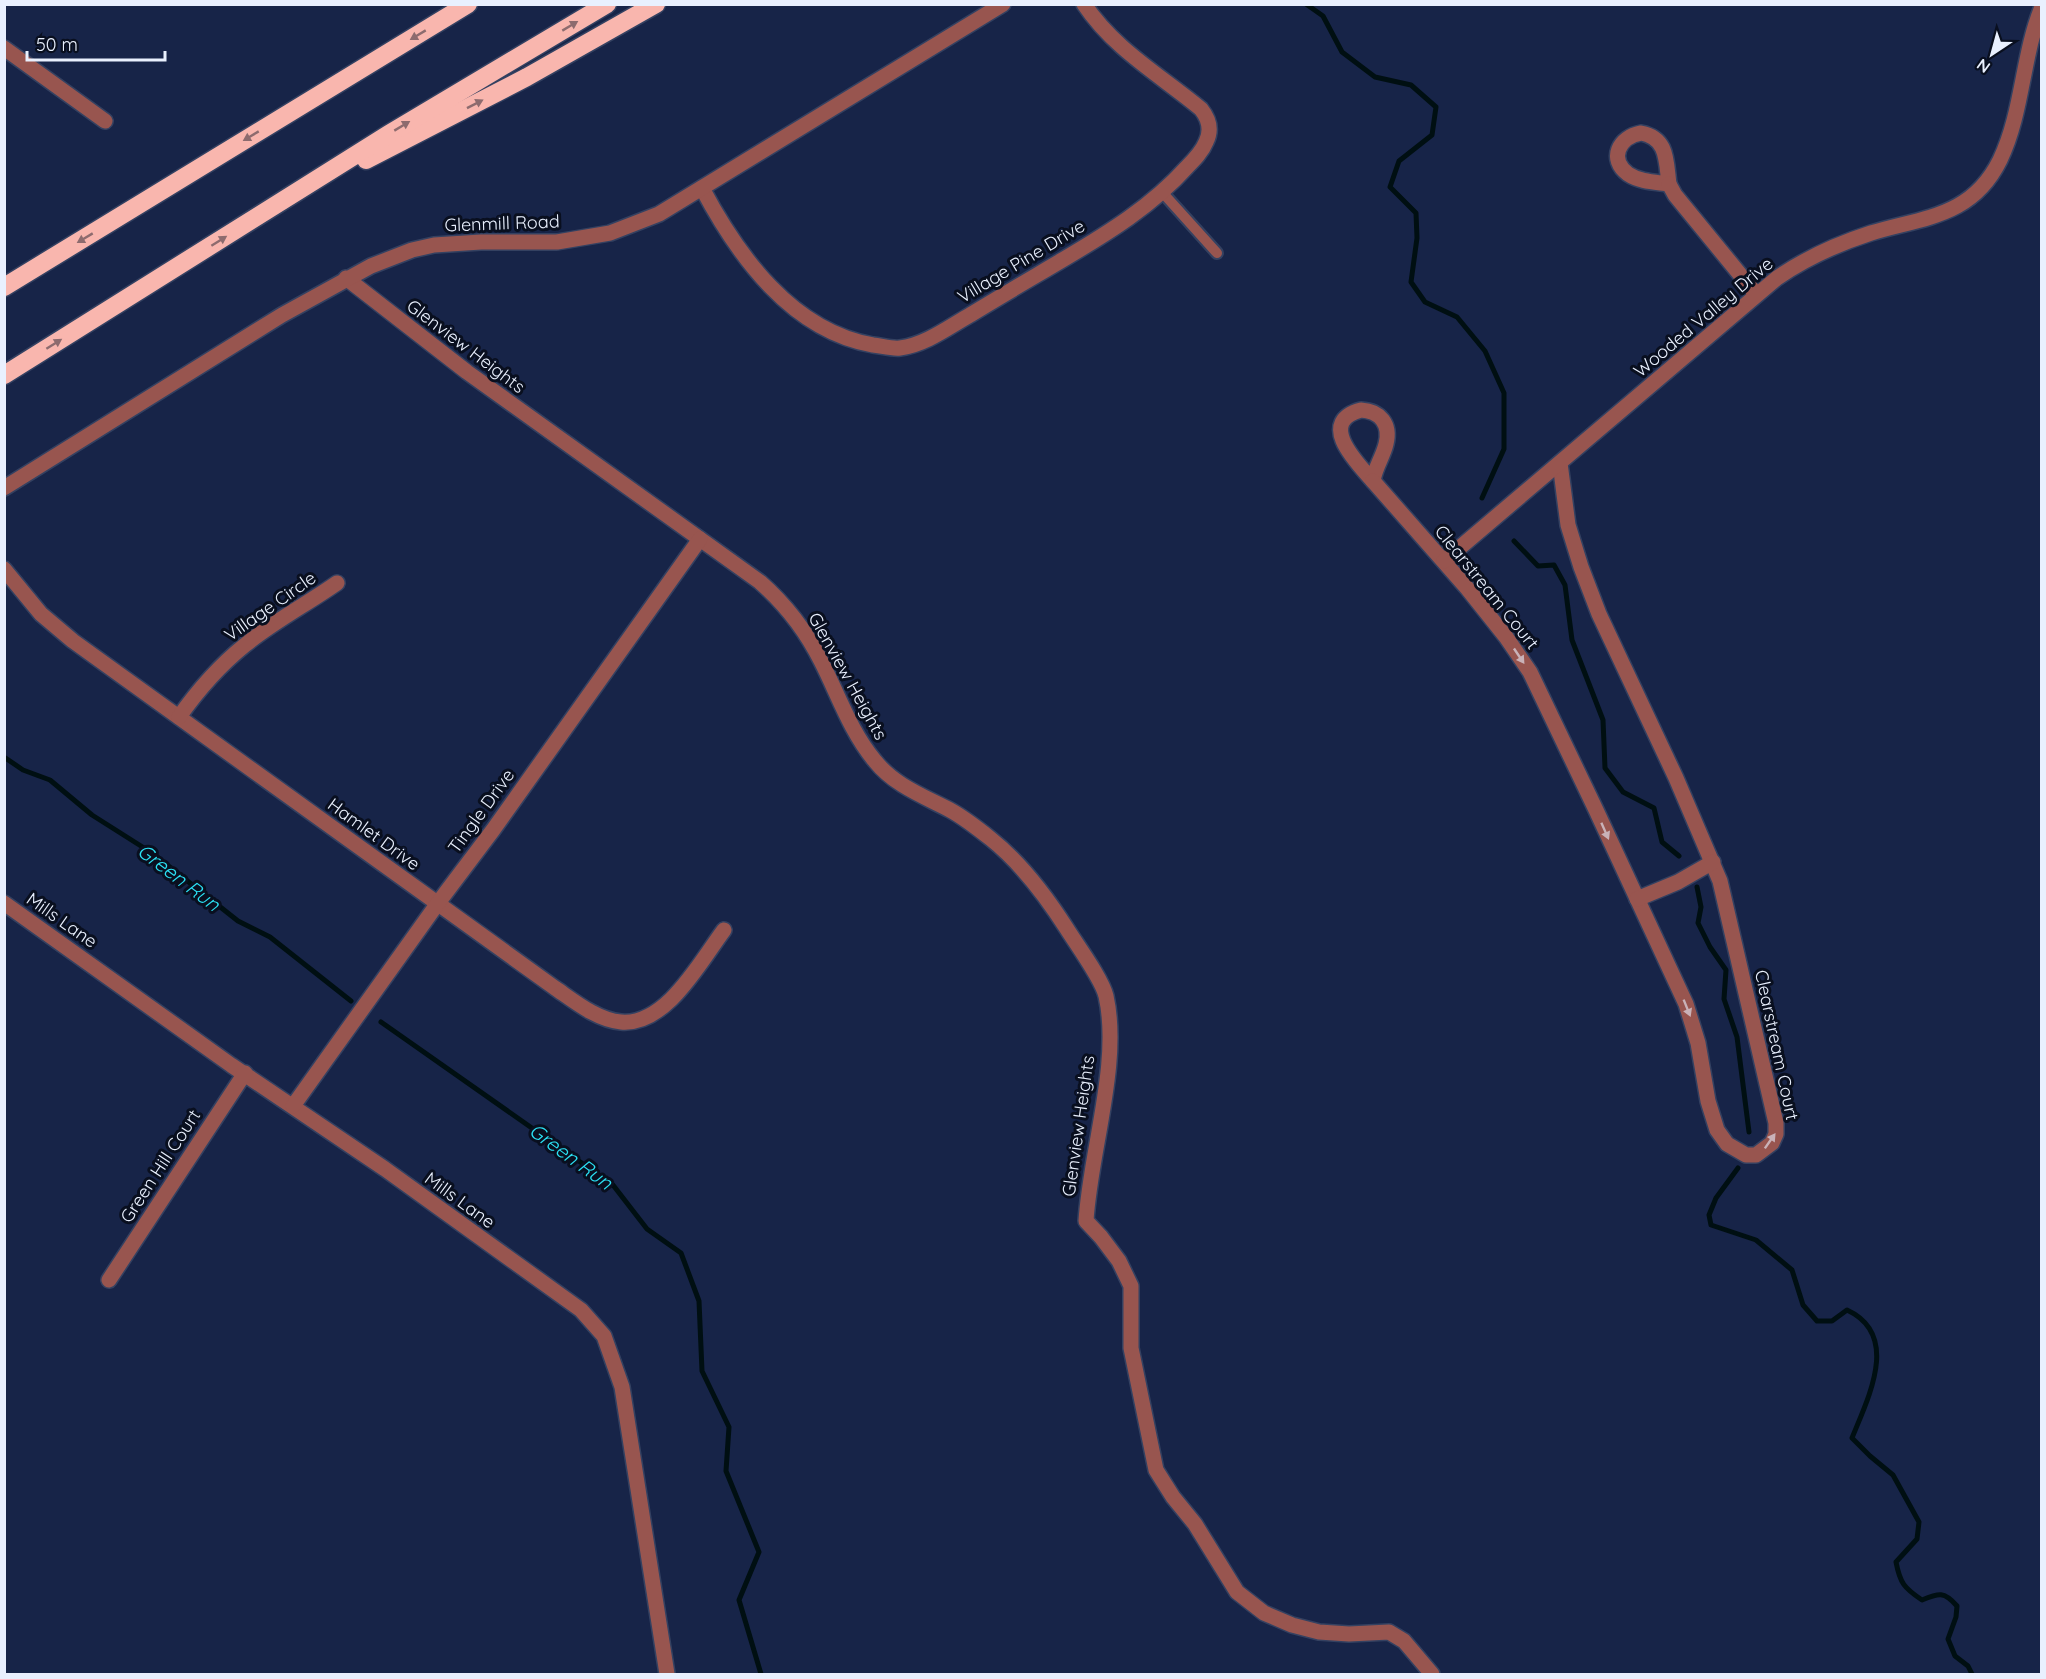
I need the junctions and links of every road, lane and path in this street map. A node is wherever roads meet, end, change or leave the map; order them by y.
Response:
1 (468, 4) edge
2 (607, 4) edge
3 (656, 4) edge
4 (1003, 4) edge
5 (1084, 4) edge
6 (2042, 7) edge
7 (4, 48) edge
8 (105, 121) dead end
9 (1669, 184) dead end
10 (702, 188) junction
11 (1162, 192) junction
12 (255, 218) junction
13 (1217, 253) dead end
14 (346, 278) junction
15 (4, 287) edge
16 (1756, 294) junction
17 (4, 375) edge
18 (1560, 463) junction
19 (1373, 481) dead end
20 (4, 488) edge
21 (700, 539) junction
22 (1444, 561) junction
23 (4, 569) edge
24 (337, 583) dead end
25 (179, 717) junction
26 (1713, 862) junction
27 (1637, 899) junction
28 (4, 903) edge
29 (438, 903) junction
30 (724, 930) dead end
31 (245, 1073) junction
32 (293, 1106) junction
33 (109, 1280) dead end
34 (667, 1674) edge
35 (1432, 1674) edge

1 -> 15 highway
12 -> 2 highway
12 -> 3 highway
4 - 10 street, Glenmill Road
5 - 11 street, Village Pine Drive
6 - 16 street, Wooded Valley Drive
7 - 8 street
9 - 16 street
10 - 11 street, Village Pine Drive
10 - 14 street, Glenmill Road
11 - 13 lane
17 -> 12 highway
14 - 20 street, Glenmill Road
14 - 21 street, Glenview Heights
16 - 18 street, Wooded Valley Drive
18 - 22 street, Wooded Valley Drive
18 - 26 street, Clearstream Court
19 - 22 street, Clearstream Court
21 - 29 street, Tingle Drive
21 - 35 street, Glenview Heights
22 -> 27 street, Clearstream Court
23 - 25 street, Hamlet Drive
24 - 25 street, Village Circle
25 - 29 street, Hamlet Drive
26 - 27 street
27 -> 26 street, Clearstream Court
28 - 31 street, Mills Lane
29 - 30 street, Hamlet Drive
29 - 32 street, Tingle Drive
31 - 32 street, Mills Lane
31 - 33 street, Green Hill Court
32 - 34 street, Mills Lane

